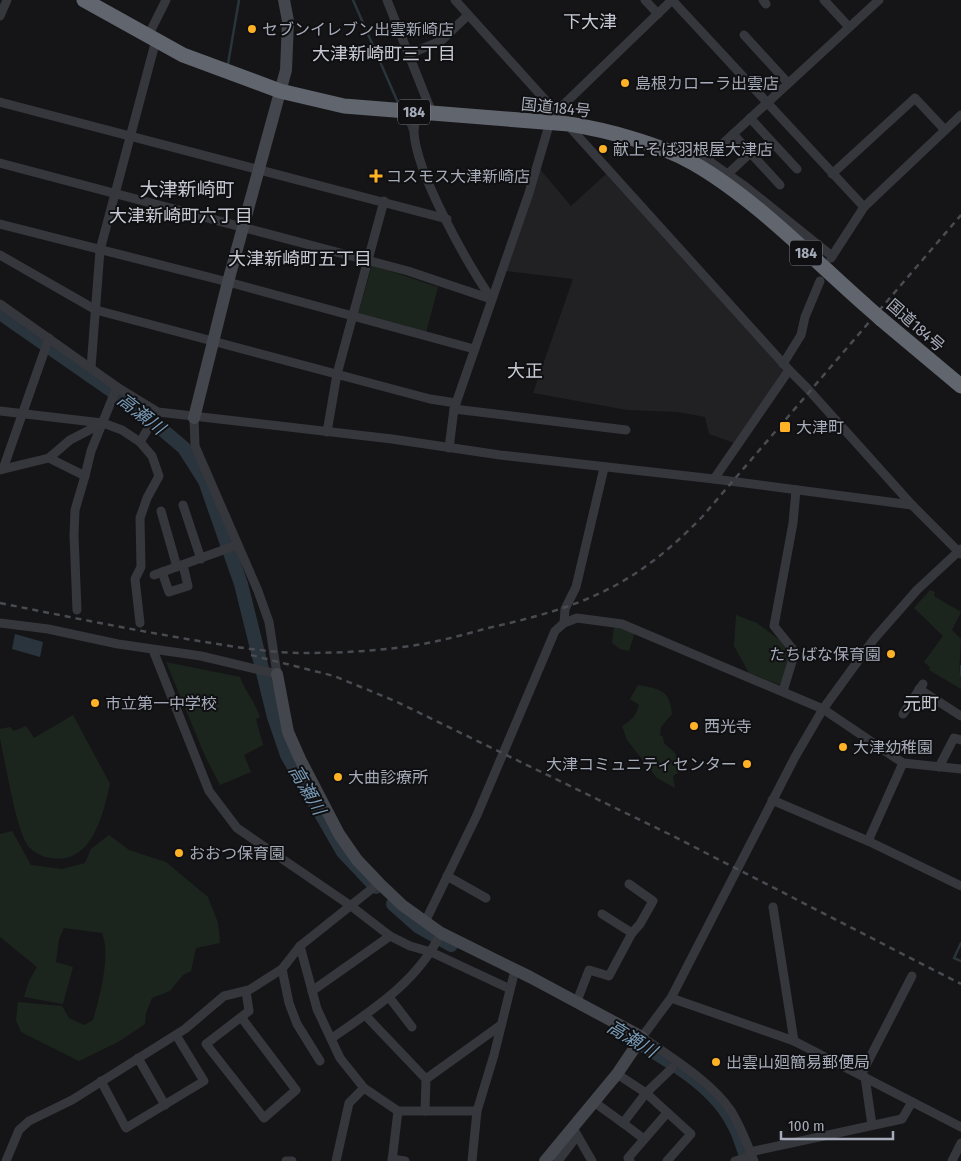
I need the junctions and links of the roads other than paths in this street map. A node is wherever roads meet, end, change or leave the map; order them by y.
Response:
1 (7, 0) edge
2 (166, 0) edge
3 (284, 0) edge
4 (387, 0) edge
5 (645, 0) edge
6 (672, 0) edge
7 (824, 0) edge
8 (877, 0) edge
9 (457, 1) edge
10 (93, 2) edge
11 (658, 14) junction
12 (468, 15) junction
13 (0, 16) edge
14 (849, 28) junction
15 (744, 35) dead end
16 (152, 38) junction
17 (409, 54) junction
18 (788, 83) junction
19 (280, 91) junction
20 (0, 102) edge
21 (767, 102) junction
22 (425, 113) junction
23 (961, 115) edge
24 (553, 116) junction
25 (750, 118) junction
26 (569, 124) junction
27 (945, 130) junction
28 (733, 134) junction
29 (132, 138) junction
30 (750, 153) junction
31 (699, 161) junction
32 (0, 163) edge
33 (797, 169) dead end
34 (260, 171) junction
35 (730, 172) dead end
36 (832, 174) junction
37 (780, 185) dead end
38 (115, 194) junction
39 (384, 201) junction
40 (864, 207) junction
41 (447, 219) junction
42 (0, 224) edge
43 (244, 228) junction
44 (100, 250) junction
45 (0, 254) edge
46 (368, 262) junction
47 (820, 281) dead end
48 (228, 282) junction
49 (491, 298) junction
50 (0, 304) edge
51 (96, 310) junction
52 (353, 317) junction
53 (49, 338) junction
54 (215, 341) junction
55 (474, 350) junction
56 (786, 367) junction
57 (91, 368) junction
58 (337, 374) junction
59 (961, 386) edge
60 (117, 387) junction
61 (455, 406) junction
62 (0, 411) edge
63 (158, 412) junction
64 (22, 413) junction
65 (194, 418) junction
66 (103, 423) junction
67 (626, 430) dead end
68 (327, 432) junction
69 (140, 442) junction
70 (449, 448) junction
71 (49, 458) junction
72 (604, 468) junction
73 (1, 470) edge
74 (85, 476) junction
75 (714, 479) junction
76 (796, 490) junction
77 (183, 505) dead end
78 (912, 505) junction
79 (161, 511) dead end
80 (237, 545) junction
81 (960, 552) edge
82 (201, 559) junction
83 (180, 566) junction
84 (77, 610) dead end
85 (0, 623) edge
86 (564, 623) junction
87 (140, 624) dead end
88 (152, 650) junction
89 (278, 674) junction
90 (783, 691) junction
91 (823, 709) junction
92 (903, 714) dead end
93 (961, 716) edge
94 (961, 740) edge
95 (903, 763) junction
96 (939, 767) junction
97 (961, 769) edge
98 (772, 800) junction
99 (868, 841) junction
100 (448, 876) junction
101 (379, 883) junction
102 (629, 884) dead end
103 (961, 886) edge
104 (486, 898) dead end
105 (351, 906) junction
106 (773, 907) dead end
107 (602, 914) dead end
108 (425, 922) junction
109 (441, 933) junction
110 (632, 933) junction
111 (390, 936) junction
112 (300, 946) junction
113 (431, 952) junction
114 (282, 969) junction
115 (515, 970) junction
116 (912, 976) dead end
117 (510, 989) junction
118 (246, 991) junction
119 (312, 991) junction
120 (389, 997) junction
121 (671, 998) junction
122 (577, 1001) junction
123 (365, 1015) junction
124 (241, 1017) junction
125 (501, 1025) junction
126 (412, 1027) dead end
127 (176, 1035) junction
128 (642, 1037) junction
129 (332, 1038) junction
130 (794, 1041) junction
131 (138, 1058) junction
132 (320, 1060) dead end
133 (672, 1068) dead end
134 (618, 1074) junction
135 (863, 1076) junction
136 (426, 1079) junction
137 (101, 1081) junction
138 (364, 1088) junction
139 (646, 1093) junction
140 (594, 1102) junction
141 (912, 1102) junction
142 (165, 1105) junction
143 (398, 1111) junction
144 (426, 1111) junction
145 (477, 1111) junction
146 (667, 1113) junction
147 (623, 1123) junction
148 (872, 1125) junction
149 (961, 1127) edge
150 (575, 1132) junction
151 (644, 1139) junction
152 (961, 1143) edge
153 (752, 1156) edge
154 (392, 1160) edge
155 (6, 1161) edge
156 (286, 1161) edge
157 (292, 1161) edge
158 (336, 1161) edge
159 (405, 1161) edge
160 (472, 1161) edge
161 (545, 1161) edge
162 (558, 1161) edge
163 (592, 1161) edge
164 (630, 1161) edge
165 (667, 1161) edge
166 (735, 1161) edge
167 (952, 1161) edge

1 - 13 street
2 - 16 street
3 - 19 street
4 - 17 street
5 - 11 street
6 - 11 street
6 - 21 street
7 - 14 street
8 - 14 street
9 - 12 street
10 - 16 highway, 国道184号 / 184
11 - 24 street
12 - 17 street
12 - 24 street
14 - 18 street
15 - 18 street
16 - 19 highway, 国道184号 / 184
16 - 29 street
17 - 22 street
18 - 21 street
19 - 22 highway, 国道184号 / 184
19 - 34 street
20 - 29 street
21 - 25 street
21 - 36 street
22 - 24 highway, 国道184号 / 184
22 - 41 street
23 - 27 street
24 - 26 highway, 国道184号 / 184
24 - 49 street
25 - 28 street
25 - 33 street
26 - 31 highway, 国道184号 / 184
26 - 56 street
27 - 36 street
27 - 40 street
28 - 30 street
28 - 31 street
29 - 34 street
29 - 38 street
30 - 35 street
30 - 37 street
31 - 40 street
31 - 59 highway, 国道184号 / 184, bridge
32 - 38 street
34 - 39 street
34 - 43 street
36 - 40 street
38 - 43 street
38 - 44 street
39 - 41 street
39 - 46 street
41 - 49 street
42 - 44 street
43 - 46 street
43 - 48 street
44 - 48 street
44 - 51 street
45 - 51 street
46 - 49 street
46 - 52 street
47 - 56 street
48 - 52 street
48 - 54 street
49 - 55 street
50 - 53 street
51 - 54 street
51 - 57 street
52 - 55 street
52 - 58 street
53 - 57 street
53 - 64 street
54 - 58 street
54 - 65 street
55 - 61 street
56 - 75 street
56 - 78 street
57 - 60 street
58 - 61 street
58 - 68 street
60 - 63 street
60 - 66 street
61 - 67 street
61 - 70 street
62 - 64 street
63 - 65 street
63 - 69 street
64 - 66 street
64 - 73 street
65 - 68 street
65 - 80 street
66 - 69 street
66 - 71 street
66 - 74 street
68 - 70 street
69 - 87 street
70 - 72 street
71 - 73 street
71 - 74 street
72 - 75 street
72 - 86 street
74 - 84 street
75 - 76 street
76 - 78 street
76 - 90 street
77 - 82 street
78 - 81 street
79 - 83 street
80 - 82 street
80 - 89 street
81 - 91 street
82 - 83 street
83 - 83 street
85 - 88 street
86 - 90 street
86 - 100 street
88 - 89 street
88 - 105 street
89 - 101 street
90 - 91 street
91 - 95 street
91 - 98 street
92 - 93 street
94 - 96 street
95 - 96 street
95 - 99 street
96 - 97 street
98 - 99 street
98 - 121 street
99 - 103 street
100 - 104 street
100 - 108 street
101 - 105 street
101 - 108 street
102 - 110 street
105 - 111 street
105 - 112 street
106 - 130 street
107 - 110 street
108 - 109 street
109 - 113 street
109 - 115 street
110 - 122 street
111 - 113 street
111 - 119 street
112 - 114 street
112 - 119 street
113 - 117 street
113 - 120 street
114 - 118 street
114 - 132 street
115 - 117 street
115 - 122 street
116 - 135 street
117 - 125 street
118 - 124 street
118 - 127 street
119 - 129 street
120 - 123 street
120 - 126 street
121 - 128 street
121 - 130 street
122 - 128 street
123 - 129 street
123 - 136 street
124 - 124 street
125 - 136 street
125 - 145 street
127 - 131 street
127 - 142 street
128 - 134 street
128 - 153 street
129 - 138 street
130 - 135 street
131 - 137 street
131 - 142 street
133 - 139 street
134 - 139 street
134 - 140 street
135 - 141 street
135 - 148 street
136 - 144 street
137 - 142 street
137 - 155 street
138 - 143 street
138 - 158 street
139 - 146 street
139 - 147 street
140 - 147 street
140 - 150 street
141 - 148 street
141 - 149 street
143 - 144 street
143 - 154 street
144 - 145 street
145 - 160 street
146 - 151 street
146 - 165 street
147 - 151 street
148 - 153 street
150 - 161 street
150 - 162 street
150 - 163 street
151 - 164 street
152 - 167 street
153 - 166 street
154 - 159 street
156 - 157 street

